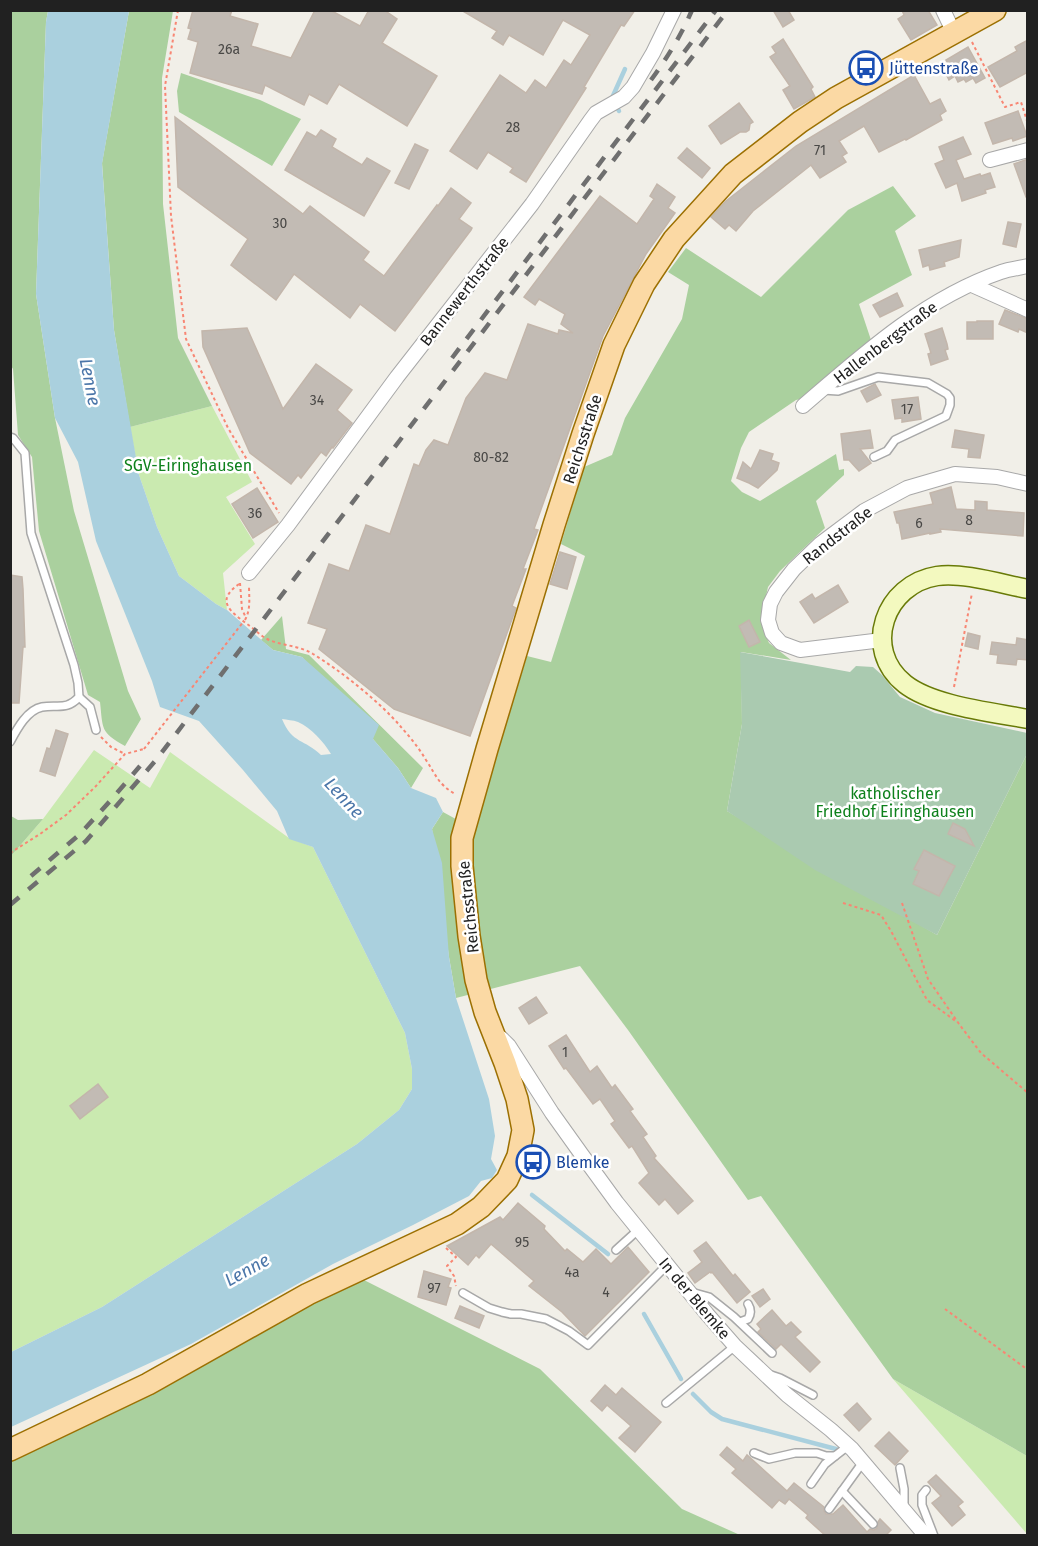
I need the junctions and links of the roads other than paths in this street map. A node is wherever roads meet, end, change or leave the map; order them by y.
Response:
1 (674, 10) edge
2 (943, 10) edge
3 (995, 10) edge
4 (959, 30) junction
5 (1028, 150) edge
6 (990, 160) dead end
7 (1028, 266) edge
8 (972, 285) junction
9 (1028, 310) edge
10 (821, 390) junction
11 (803, 406) dead end
12 (10, 437) edge
13 (874, 457) dead end
14 (1028, 484) edge
15 (249, 573) road end
16 (1028, 589) edge
17 (882, 640) junction
18 (79, 697) junction
19 (1028, 719) edge
20 (96, 730) dead end
21 (10, 742) edge
22 (495, 1036) junction
23 (638, 1230) junction
24 (616, 1250) dead end
25 (667, 1265) junction
26 (690, 1292) junction
27 (463, 1293) road end
28 (748, 1304) dead end
29 (740, 1322) junction
30 (735, 1346) junction
31 (772, 1353) dead end
32 (763, 1373) junction
33 (813, 1395) dead end
34 (666, 1403) dead end
35 (848, 1446) junction
36 (10, 1450) edge
37 (754, 1453) dead end
38 (835, 1456) junction
39 (863, 1462) junction
40 (900, 1468) dead end
41 (811, 1484) dead end
42 (926, 1490) dead end
43 (842, 1491) junction
44 (829, 1509) dead end
45 (904, 1510) junction
46 (873, 1524) dead end
47 (926, 1536) edge
48 (934, 1536) edge

1 - 15 street, Bannewerthstraße
2 - 4 street
3 - 4 main road, Reichsstraße
4 - 22 main road, Reichsstraße
5 - 6 street
7 - 8 street, Hallenbergstraße
8 - 9 street
8 - 10 street, Hallenbergstraße
10 - 11 street, Hallenbergstraße
10 - 13 lane
12 - 18 lane
14 - 17 street, Randstraße
16 - 17 main road
17 - 19 main road
18 - 20 lane
18 - 21 lane
22 - 23 street, In der Blemke
22 - 36 main road, Reichsstraße
23 - 24 lane
23 - 25 street, In der Blemke
25 - 26 street, In der Blemke
25 - 27 lane
26 - 29 lane
26 - 30 street, In der Blemke
28 - 29 lane
29 - 31 lane
30 - 32 street, In der Blemke
30 - 34 lane
32 - 33 lane
32 - 35 street, In der Blemke
35 - 38 lane
35 - 39 street, In der Blemke
37 - 38 lane
38 - 41 lane
39 - 43 lane
39 - 45 street, In der Blemke
40 - 45 lane
42 - 48 lane
43 - 44 lane
43 - 46 lane
45 - 47 street, In der Blemke

